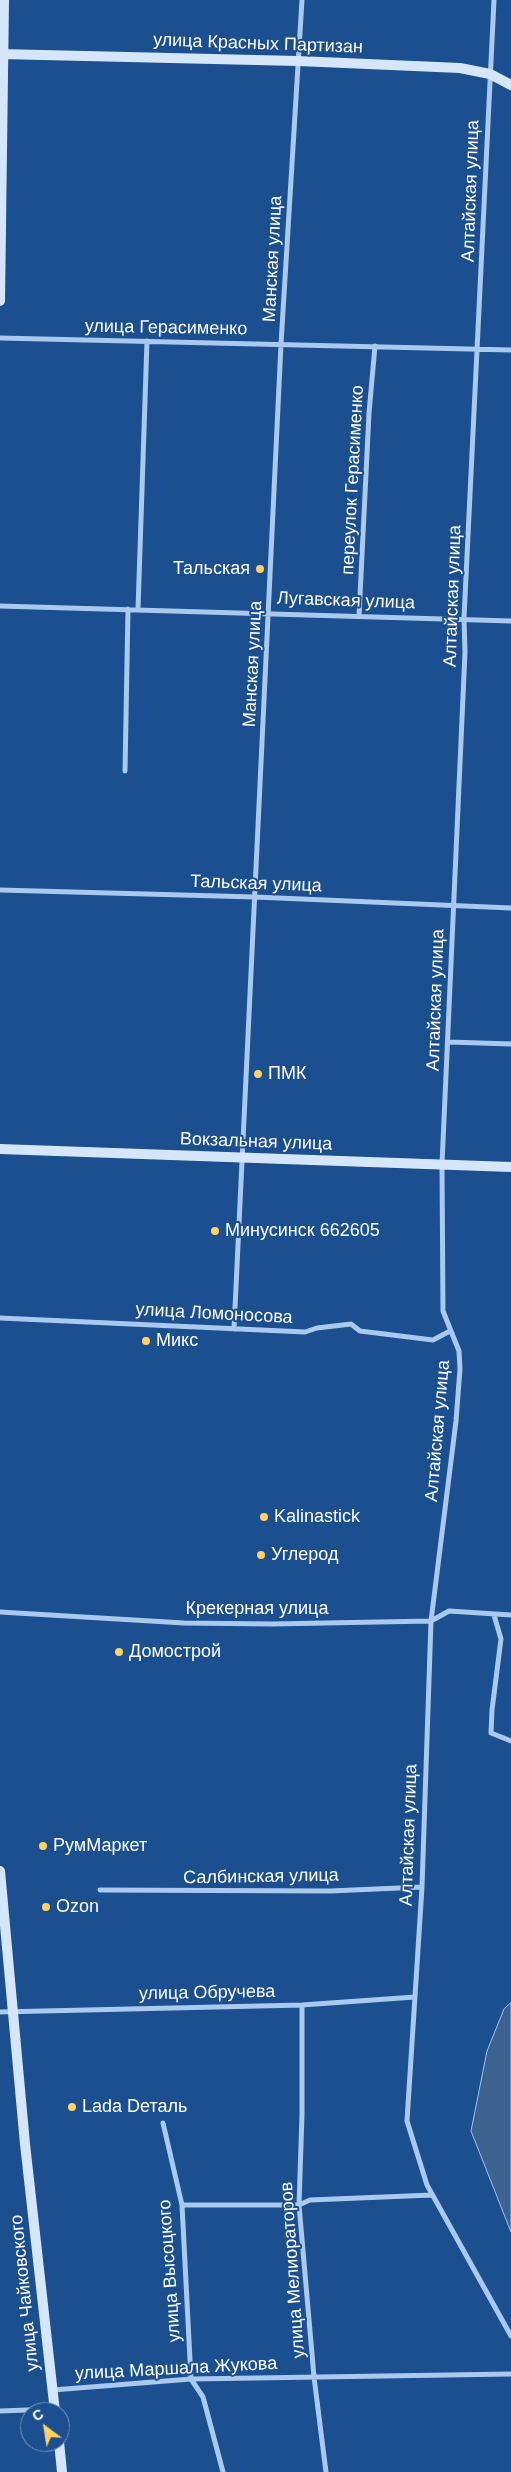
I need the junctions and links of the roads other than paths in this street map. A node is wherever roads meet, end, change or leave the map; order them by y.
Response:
1 (4, 0) edge
2 (302, 0) edge
3 (494, 0) edge
4 (2, 54) edge
5 (298, 61) junction
6 (490, 74) junction
7 (511, 86) edge
8 (0, 301) edge
9 (0, 338) edge
10 (147, 341) junction
11 (281, 344) junction
12 (375, 346) junction
13 (478, 349) junction
14 (511, 350) edge
15 (0, 606) edge
16 (128, 609) junction
17 (138, 609) junction
18 (270, 613) junction
19 (359, 616) junction
20 (464, 618) junction
21 (511, 621) edge
22 (125, 771) dead end
23 (0, 890) edge
24 (255, 897) junction
25 (452, 905) junction
26 (511, 908) edge
27 (449, 1042) junction
28 (511, 1044) edge
29 (0, 1149) edge
30 (242, 1158) junction
31 (442, 1164) junction
32 (511, 1167) edge
33 (0, 1318) edge
34 (234, 1329) junction
35 (450, 1331) junction
36 (0, 1612) edge
37 (511, 1614) edge
38 (494, 1615) junction
39 (431, 1621) junction
40 (511, 1741) edge
41 (0, 1871) edge
42 (422, 1887) junction
43 (100, 1890) dead end
44 (415, 1997) junction
45 (302, 2005) junction
46 (13, 2010) junction
47 (0, 2012) edge
48 (163, 2123) dead end
49 (432, 2195) junction
50 (299, 2204) junction
51 (182, 2205) junction
52 (511, 2336) edge
53 (511, 2374) edge
54 (314, 2377) junction
55 (191, 2379) junction
56 (53, 2390) junction
57 (54, 2402) edge
58 (0, 2411) edge
59 (20, 2411) edge
60 (60, 2452) edge
61 (62, 2472) edge
62 (222, 2472) edge
63 (326, 2472) edge

1 - 4 main road
2 - 5 street, Манская улица
3 - 6 street, Алтайская улица
4 - 5 main road, улица Красных Партизан
4 - 8 main road
5 - 6 main road, улица Красных Партизан
5 - 11 street, Манская улица
6 - 7 main road, улица Красных Партизан
6 - 13 street, Алтайская улица
9 - 10 street, улица Герасименко
10 - 11 street, улица Герасименко
10 - 17 street
11 - 12 street, улица Герасименко
11 - 18 street, Манская улица
12 - 13 street, улица Герасименко
12 - 19 street, переулок Герасименко
13 - 14 street, улица Герасименко
13 - 20 street, Алтайская улица
15 - 16 street, Лугавская улица
16 - 17 street, Лугавская улица
16 - 22 street
17 - 18 street, Лугавская улица
18 - 19 street, Лугавская улица
18 - 24 street, Манская улица
19 - 20 street, Лугавская улица
20 - 21 street, Лугавская улица
20 - 25 street, Алтайская улица
23 - 24 street, Тальская улица
24 - 25 street, Тальская улица
24 - 30 street, Манская улица
25 - 26 street, Тальская улица
25 - 27 street, Алтайская улица
27 - 28 street
27 - 31 street, Алтайская улица
29 - 30 main road, Вокзальная улица
30 - 31 main road, Вокзальная улица
30 - 34 street, Манская улица
31 - 32 main road, Вокзальная улица
31 - 35 street, Алтайская улица
33 - 34 street, улица Ломоносова
34 - 35 street, улица Ломоносова
35 - 39 street, Алтайская улица
36 - 39 street, Крекерная улица
37 - 38 street, Крекерная улица
38 - 39 street, Крекерная улица
38 - 40 street
39 - 42 street, Алтайская улица
41 - 46 main road, улица Чайковского
42 - 43 street, Салбинская улица
42 - 44 street, Алтайская улица
44 - 45 street, улица Обручева
44 - 49 street, Алтайская улица
45 - 46 street, улица Обручева
45 - 50 street, улица Мелиораторов
46 - 47 street, улица Обручева
46 - 56 main road, улица Чайковского
48 - 51 street, улица Высоцкого
49 - 50 street
49 - 52 street, Алтайская улица
50 - 51 street
50 - 54 street, улица Мелиораторов
51 - 55 street, улица Высоцкого
53 - 54 street, улица Маршала Жукова
54 - 55 street, улица Маршала Жукова
54 - 63 street, улица Мелиораторов
55 - 56 street, улица Маршала Жукова
55 - 62 street, улица Высоцкого
56 - 57 main road, улица Чайковского
58 - 59 street
60 - 61 main road

